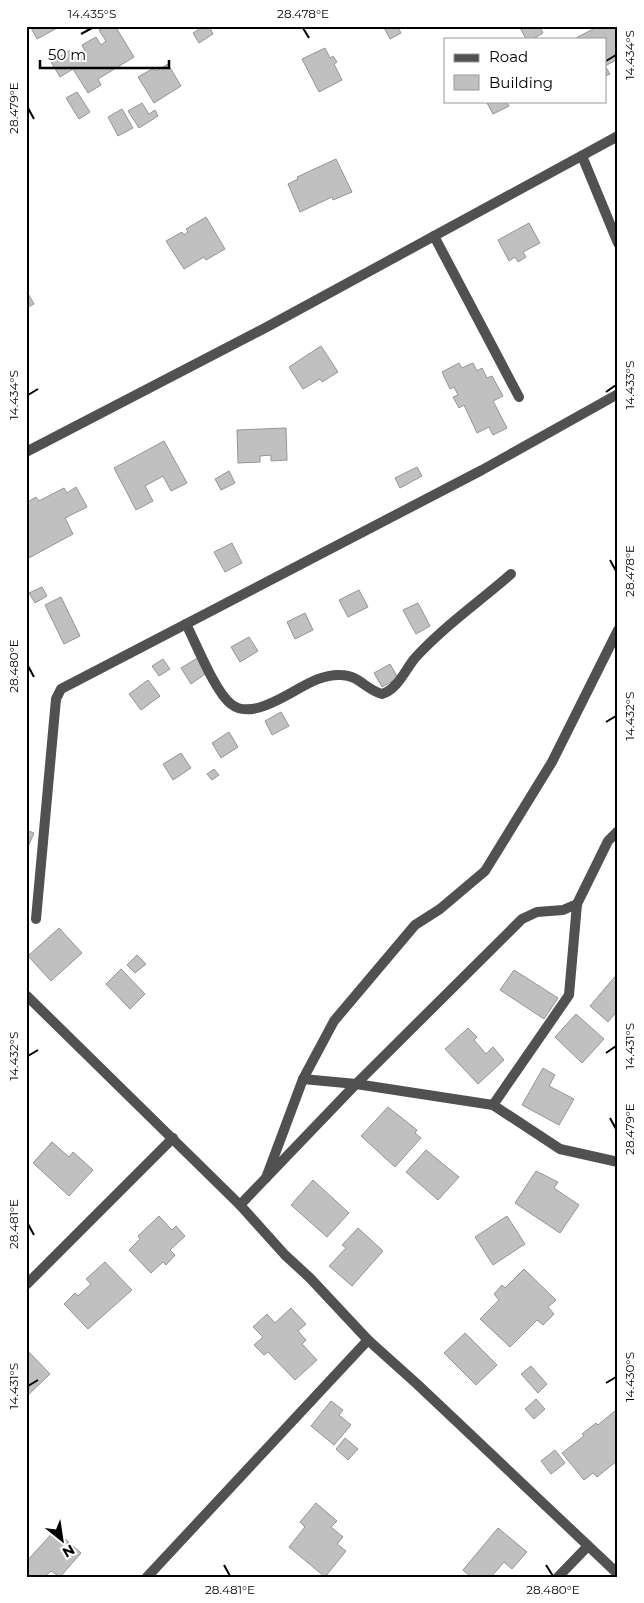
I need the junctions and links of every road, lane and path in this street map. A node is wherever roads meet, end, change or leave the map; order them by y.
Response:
1 (618, 136) edge
2 (582, 156) junction
3 (434, 236) junction
4 (618, 243) edge
5 (618, 394) edge
6 (519, 397) dead end
7 (26, 452) edge
8 (511, 574) dead end
9 (186, 624) junction
10 (618, 630) edge
11 (618, 831) edge
12 (577, 904) junction
13 (36, 918) dead end
14 (26, 995) edge
15 (303, 1079) junction
16 (356, 1084) junction
17 (493, 1105) junction
18 (173, 1138) junction
19 (618, 1162) edge
20 (266, 1178) junction
21 (240, 1205) junction
22 (26, 1285) edge
23 (368, 1340) junction
24 (588, 1546) junction
25 (618, 1574) edge
26 (147, 1577) edge
27 (558, 1577) edge

1 - 2 street
2 - 3 street
2 - 4 street
3 - 6 street
3 - 7 street
5 - 9 street
8 - 9 street
9 - 13 street
10 - 15 street
11 - 12 street
12 - 16 street
12 - 17 street
14 - 18 street
15 - 16 street
15 - 20 street
16 - 17 street
16 - 20 street
17 - 19 street
18 - 21 street
18 - 22 street
20 - 21 street
21 - 23 street
23 - 24 street
23 - 26 street
24 - 25 street
24 - 27 street

